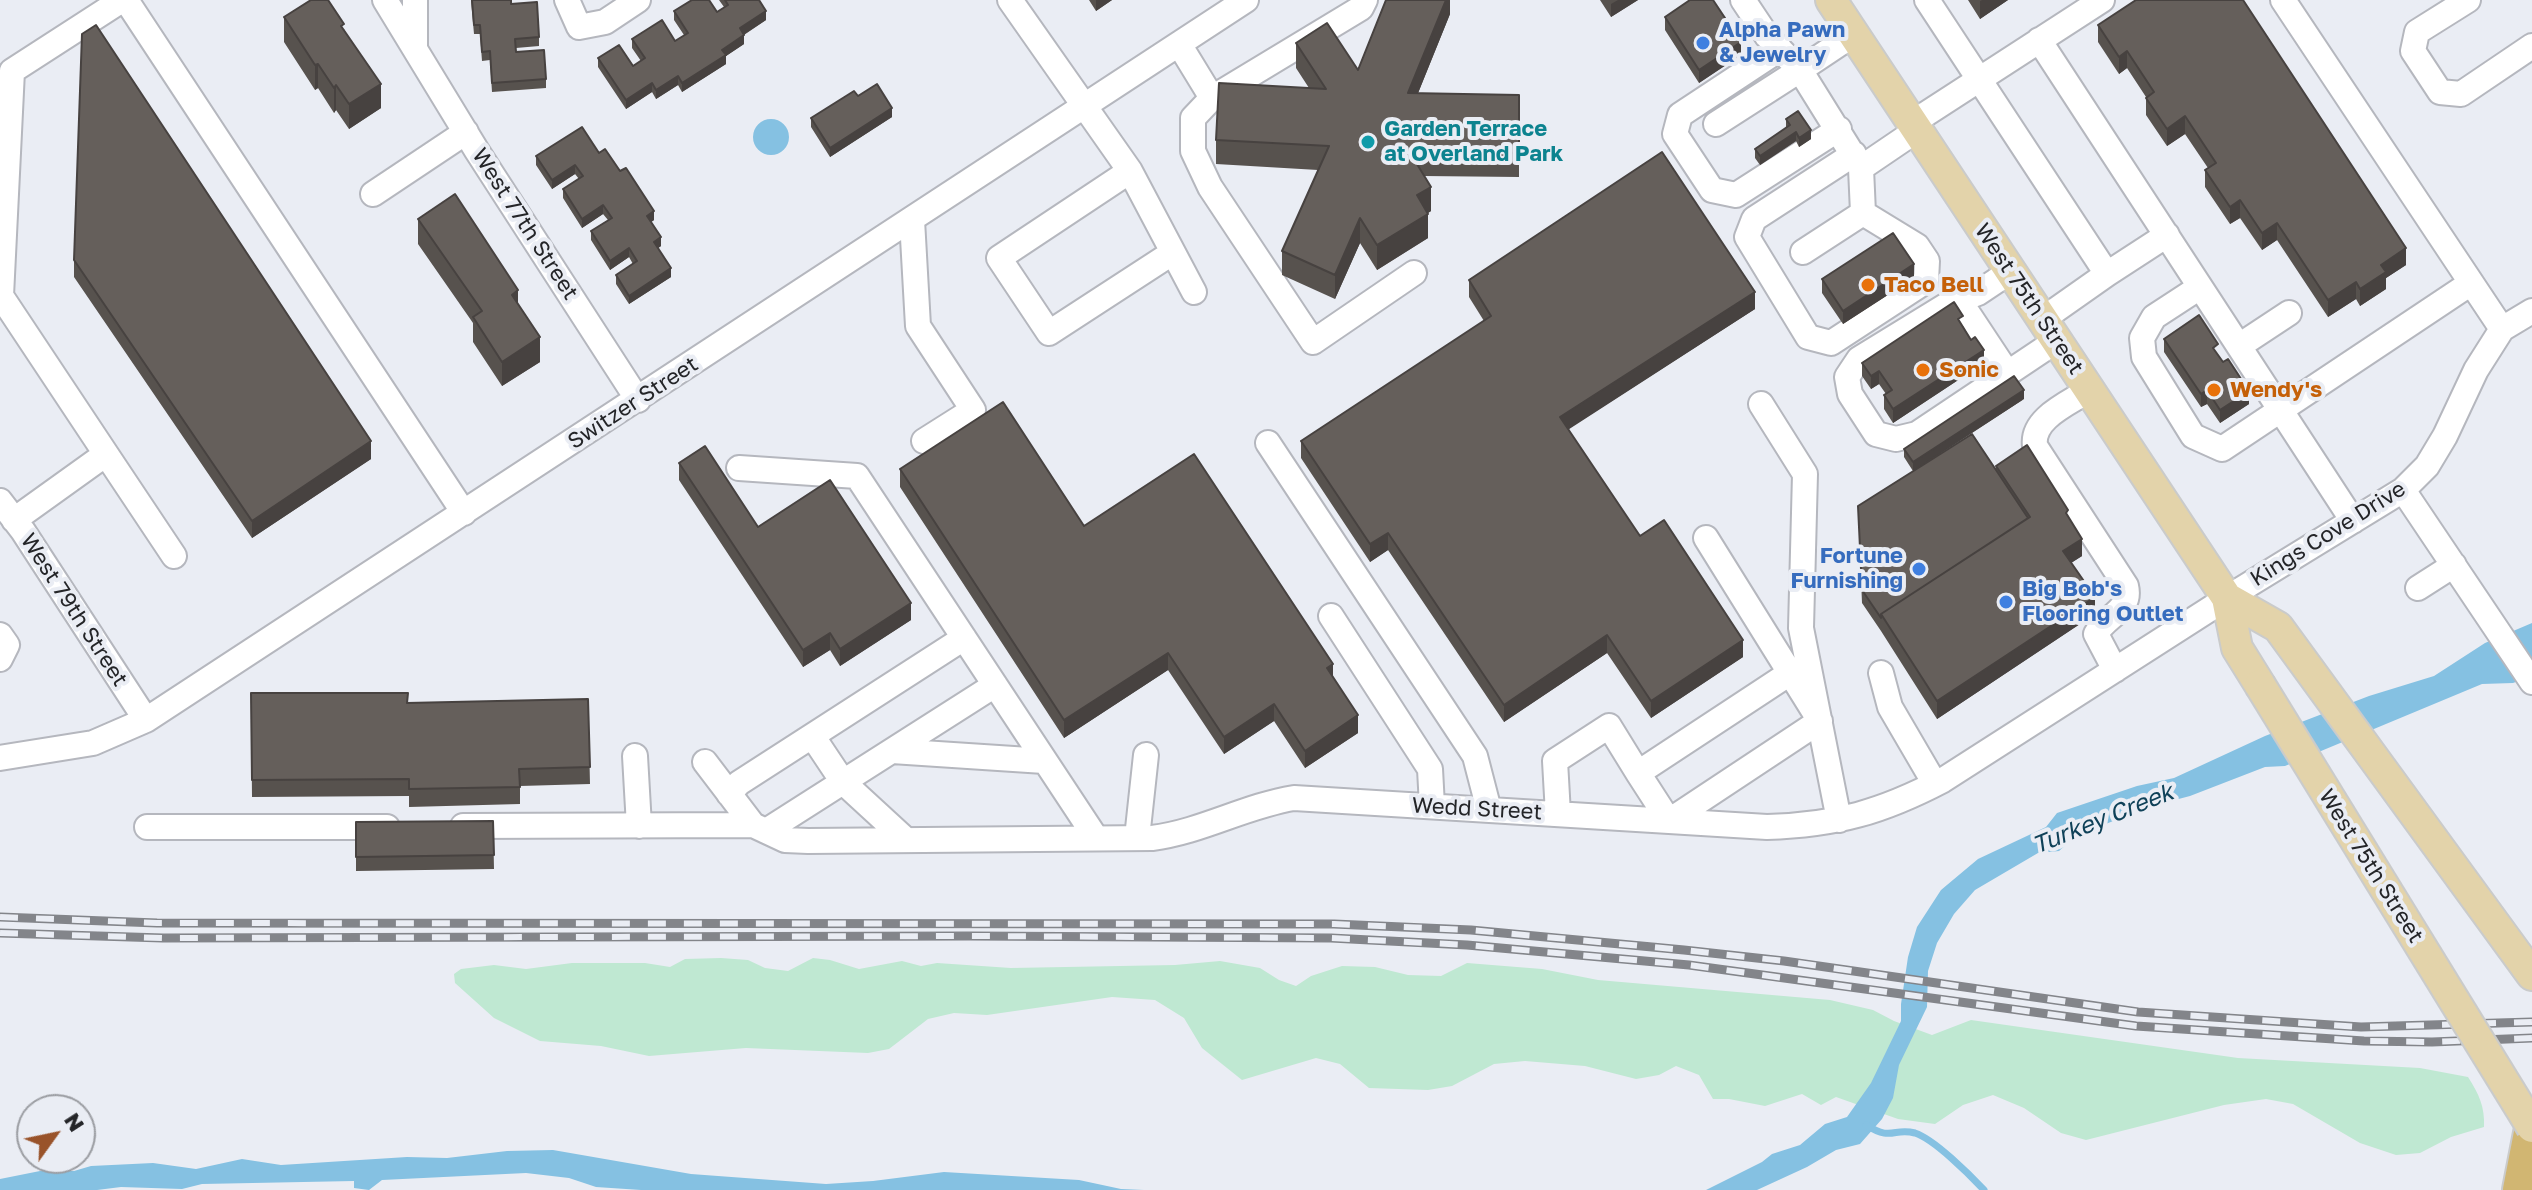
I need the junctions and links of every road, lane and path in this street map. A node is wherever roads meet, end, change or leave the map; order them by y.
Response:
1 (124, 0) edge
2 (385, 0) edge
3 (415, 0) edge
4 (567, 0) edge
5 (638, 0) edge
6 (1010, 0) edge
7 (1246, 0) edge
8 (1365, 0) edge
9 (1743, 0) edge
10 (1831, 0) edge
11 (1927, 0) edge
12 (2102, 0) edge
13 (2283, 0) edge
14 (2468, 0) edge
15 (1854, 34) junction
16 (2039, 40) junction
17 (1179, 44) junction
18 (2532, 46) edge
19 (415, 47) junction
20 (1780, 49) junction
21 (1800, 70) junction
22 (1979, 79) junction
23 (1212, 98) junction
24 (1083, 107) junction
25 (1716, 124) dead end
26 (1914, 126) junction
27 (1839, 129) junction
28 (466, 132) junction
29 (1858, 161) junction
30 (1130, 171) junction
31 (373, 194) dead end
32 (1863, 213) junction
33 (912, 220) junction
34 (2167, 235) junction
35 (1803, 252) dead end
36 (1172, 253) junction
37 (2011, 271) junction
38 (1414, 273) dead end
39 (2107, 274) junction
40 (2471, 283) junction
41 (2200, 287) junction
42 (1194, 292) dead end
43 (1959, 300) junction
44 (2532, 311) edge
45 (2289, 313) dead end
46 (2502, 329) junction
47 (2050, 330) junction
48 (2239, 346) junction
49 (2008, 374) junction
50 (2089, 390) junction
51 (638, 400) junction
52 (1761, 404) dead end
53 (2281, 410) junction
54 (924, 441) dead end
55 (1268, 443) dead end
56 (106, 454) junction
57 (739, 468) dead end
58 (2403, 490) junction
59 (7, 511) edge
60 (464, 513) junction
61 (2353, 521) junction
62 (1706, 538) dead end
63 (174, 556) dead end
64 (2454, 565) junction
65 (2418, 588) dead end
66 (2227, 598) junction
67 (1331, 616) dead end
68 (0, 635) edge
69 (964, 638) junction
70 (0, 659) edge
71 (2115, 670) junction
72 (1790, 673) junction
73 (1881, 673) dead end
74 (2532, 682) edge
75 (995, 685) junction
76 (146, 720) junction
77 (1820, 721) junction
78 (813, 737) junction
79 (892, 751) junction
80 (1146, 755) dead end
81 (635, 756) dead end
82 (0, 758) edge
83 (1044, 761) junction
84 (705, 762) dead end
85 (1638, 773) junction
86 (843, 782) junction
87 (1935, 784) junction
88 (729, 794) junction
89 (1432, 806) junction
90 (1489, 810) junction
91 (1558, 814) junction
92 (1839, 820) junction
93 (1669, 821) junction
94 (639, 826) junction
95 (147, 827) dead end
96 (760, 828) junction
97 (1096, 838) junction
98 (1137, 838) junction
99 (905, 839) junction
100 (2532, 975) edge
101 (2532, 1130) edge
102 (2521, 1190) edge

1 - 56 street
1 - 60 street
2 - 19 street, West 77th Street
3 - 19 street
4 - 5 street
6 - 24 street
7 - 17 street, Switzer Street
8 - 23 street
9 - 20 street
10 - 15 main road, West 75th Street
11 - 22 street
12 - 16 street
13 - 40 street
14 - 18 street
15 - 21 street
15 - 26 main road, West 75th Street
16 - 22 street
16 - 34 street
17 - 23 street
17 - 24 street, Switzer Street
19 - 28 street, West 77th Street
20 - 21 street
20 - 27 street
21 - 25 street
21 - 27 street
22 - 26 street
22 - 39 street
23 - 38 street
24 - 30 street
24 - 33 street, Switzer Street
26 - 29 street
26 - 37 main road, West 75th Street
27 - 29 street
28 - 31 street
28 - 51 street, West 77th Street
29 - 32 street
29 - 32 street
30 - 36 street
30 - 36 street
32 - 35 street
33 - 51 street, Switzer Street
33 - 54 street
34 - 39 street
34 - 41 street
36 - 42 street
37 - 43 street
37 - 47 main road, West 75th Street
39 - 47 street
40 - 46 street
40 - 53 street
41 - 48 street
41 - 53 street
43 - 49 street
43 - 49 street
44 - 46 street, Kings Cove Drive
45 - 48 street
46 - 58 street, Kings Cove Drive
47 - 49 street
47 - 50 main road, West 75th Street
48 - 53 street
50 - 66 main road, West 75th Street
50 - 71 street
51 - 60 street, Switzer Street
52 - 77 street
53 - 61 street
55 - 90 street
56 - 59 street
56 - 63 street
57 - 69 street
58 - 61 street, Kings Cove Drive
58 - 64 street
59 - 76 street, West 79th Street
60 - 76 street, Switzer Street
61 - 66 street, Kings Cove Drive
62 - 72 street
64 - 65 street
64 - 74 street
66 - 71 street, Wedd Street
66 - 100 main road, West 75th Street
66 - 101 main road, West 75th Street, bridge
67 - 89 street
68 - 70 street
69 - 75 street
69 - 78 street
71 - 87 street, Wedd Street
72 - 77 street
72 - 85 street
73 - 87 street
75 - 79 street
75 - 83 street
76 - 82 street, Switzer Street
77 - 92 street
77 - 93 street
78 - 86 street
78 - 88 street
79 - 83 street
79 - 86 street
80 - 98 street
81 - 94 street
83 - 97 street
84 - 88 street
85 - 91 street
85 - 93 street
86 - 96 street
86 - 99 street
87 - 92 street, Wedd Street
88 - 96 street
89 - 90 street, Wedd Street
89 - 98 street, Wedd Street
90 - 91 street, Wedd Street
91 - 93 street, Wedd Street
92 - 93 street, Wedd Street
94 - 95 street, Wedd Street
94 - 96 street, Wedd Street
96 - 99 street, Wedd Street
97 - 98 street, Wedd Street
97 - 99 street, Wedd Street
101 - 102 highway

